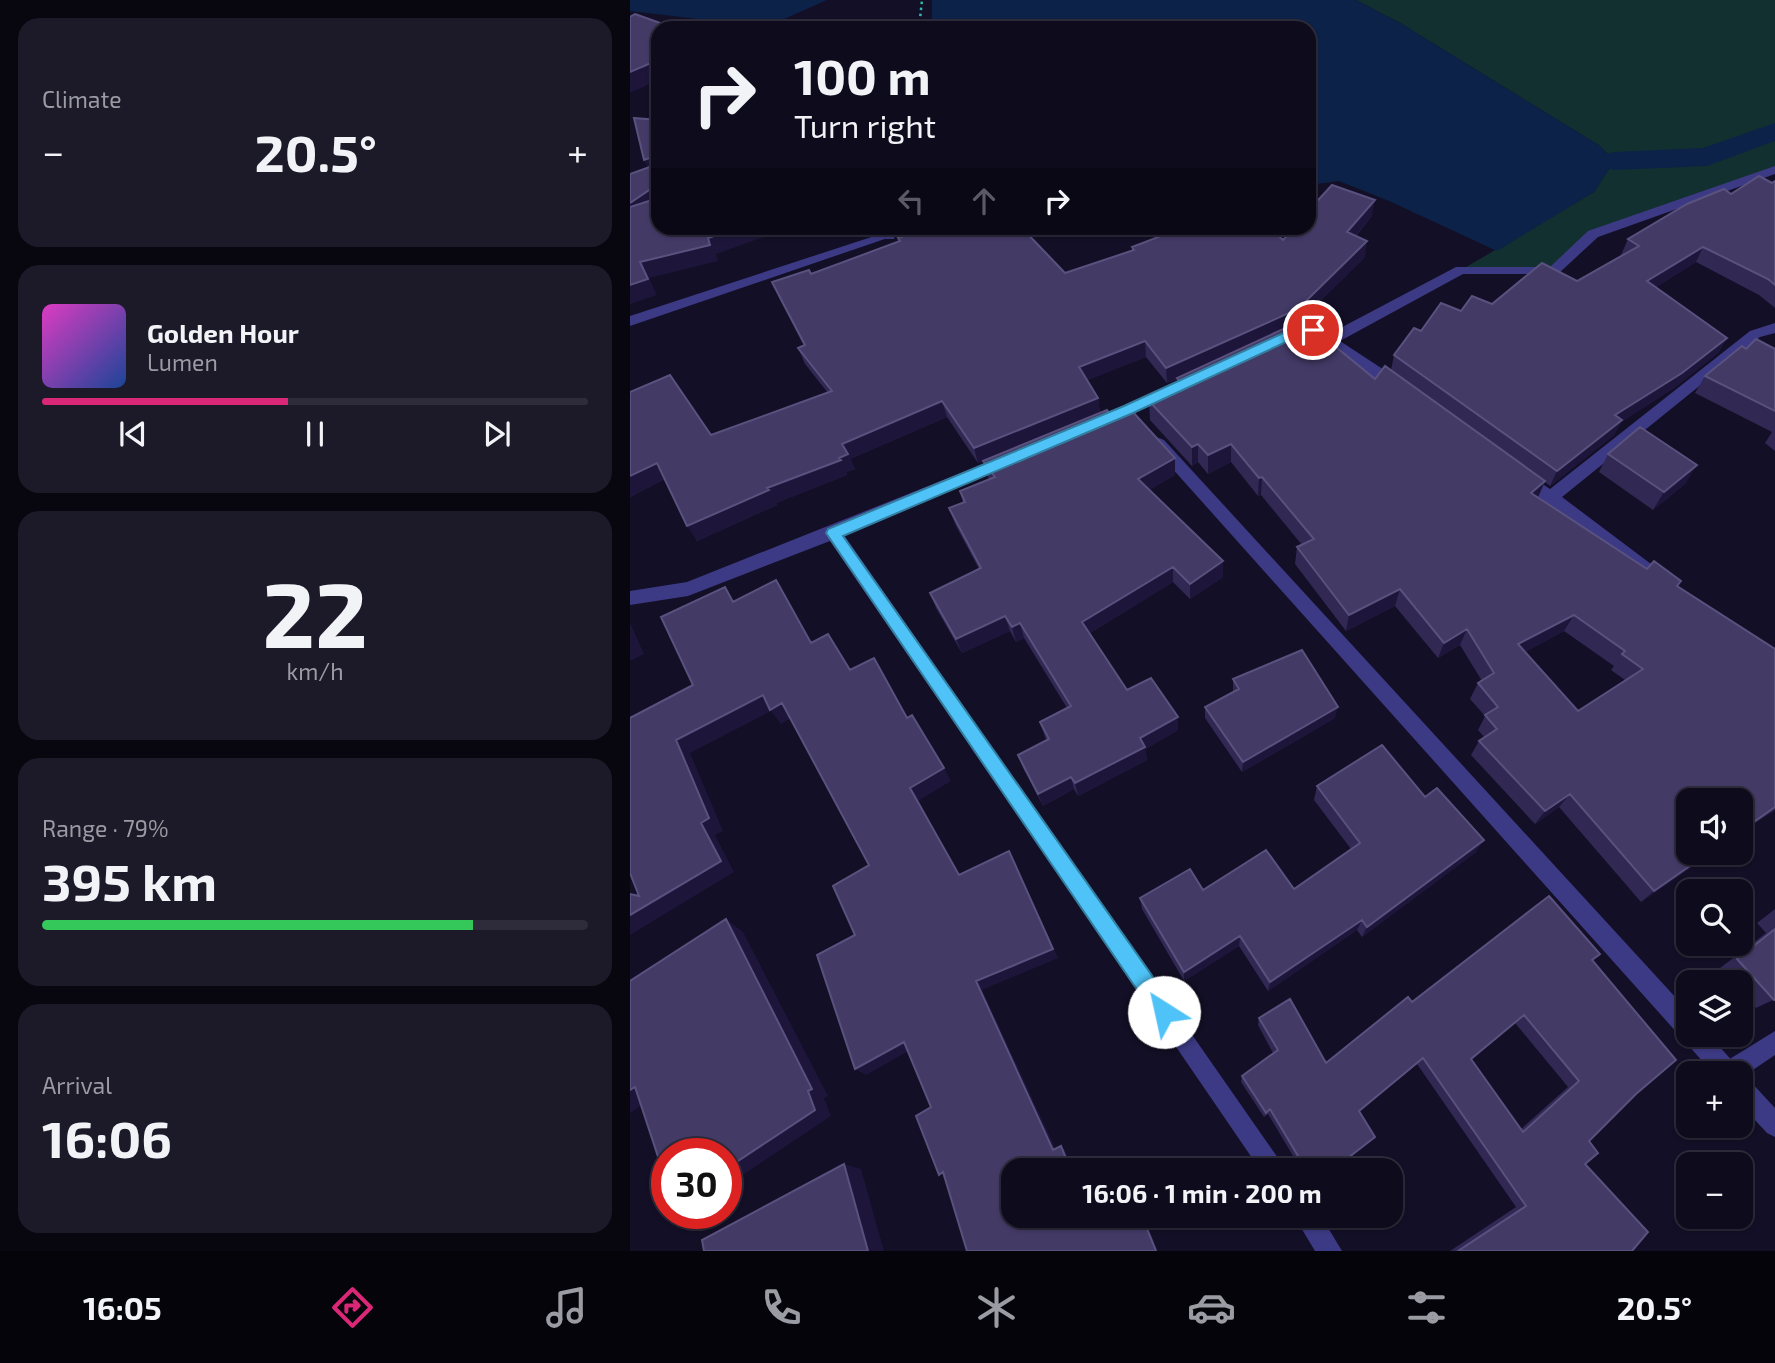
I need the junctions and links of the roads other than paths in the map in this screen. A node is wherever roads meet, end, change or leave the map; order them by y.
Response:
1 (1775, 170) edge
2 (876, 235) edge
3 (630, 321) edge
4 (1775, 328) edge
5 (1291, 334) edge
6 (1330, 340) junction
7 (1201, 376) edge
8 (1415, 398) edge
9 (1138, 420) junction
10 (1077, 431) edge
11 (1026, 453) edge
12 (1509, 467) edge
13 (1550, 498) junction
14 (833, 533) junction
15 (1668, 586) edge
16 (630, 598) edge
17 (1676, 1015) edge
18 (1775, 1042) edge
19 (1705, 1047) edge
20 (1717, 1061) edge
21 (1746, 1061) edge
22 (1753, 1101) edge
23 (1775, 1125) edge
24 (1266, 1158) edge
25 (1315, 1228) edge
26 (1331, 1251) edge

1 - 6 street
2 - 3 street
4 - 13 street
5 - 6 street
6 - 8 street
7 - 9 street
9 - 10 street
9 - 17 street
11 - 14 street
12 - 13 street
13 - 15 street
14 - 16 street
14 - 24 street
18 - 21 street
19 - 20 street
22 - 23 street
25 - 26 street

